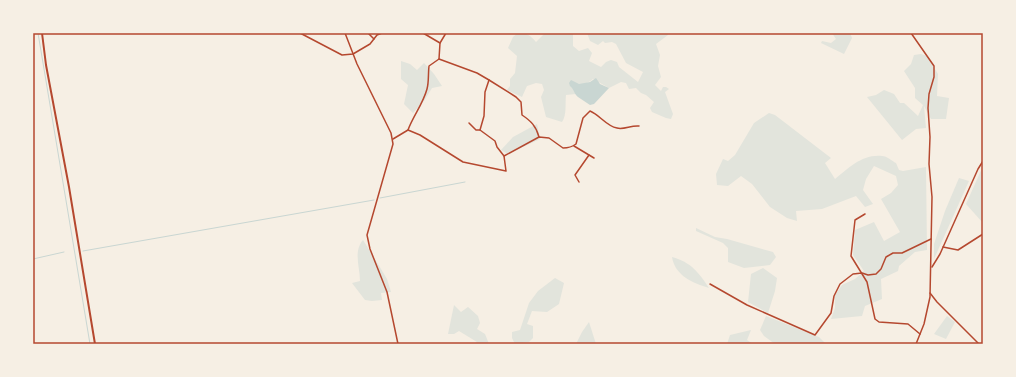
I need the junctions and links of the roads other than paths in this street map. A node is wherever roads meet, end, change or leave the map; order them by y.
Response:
1 (42, 33) edge
2 (300, 33) edge
3 (345, 33) edge
4 (368, 33) edge
5 (382, 33) edge
6 (423, 33) edge
7 (446, 33) edge
8 (911, 33) edge
9 (374, 39) junction
10 (440, 43) junction
11 (353, 54) junction
12 (439, 59) junction
13 (489, 80) junction
14 (469, 123) dead end
15 (639, 126) dead end
16 (408, 130) junction
17 (480, 130) junction
18 (538, 137) junction
19 (393, 140) junction
20 (574, 146) junction
21 (589, 155) junction
22 (504, 156) junction
23 (594, 158) dead end
24 (983, 161) edge
25 (579, 182) dead end
26 (865, 214) dead end
27 (983, 234) edge
28 (931, 239) junction
29 (943, 247) junction
30 (931, 269) junction
31 (862, 273) junction
32 (710, 284) dead end
33 (930, 293) junction
34 (920, 334) junction
35 (95, 344) edge
36 (398, 344) edge
37 (916, 344) edge
38 (979, 344) edge

1 - 35 street
2 - 11 street
3 - 11 street
4 - 9 street
5 - 9 street
6 - 10 street
7 - 10 street
8 - 28 street
9 - 11 street
10 - 12 street
11 - 19 street
12 - 13 street
12 - 16 street
13 - 17 street
13 - 18 street
14 - 17 street
15 - 20 street
16 - 19 street
16 - 22 street
17 - 22 street
18 - 20 street
18 - 22 street
19 - 36 street
20 - 21 street
21 - 23 street
21 - 25 street
24 - 29 street
26 - 31 street
27 - 29 street
28 - 30 street
28 - 31 street
29 - 30 street
30 - 33 street
31 - 32 street
31 - 34 street
33 - 34 street
33 - 38 street
34 - 37 street

